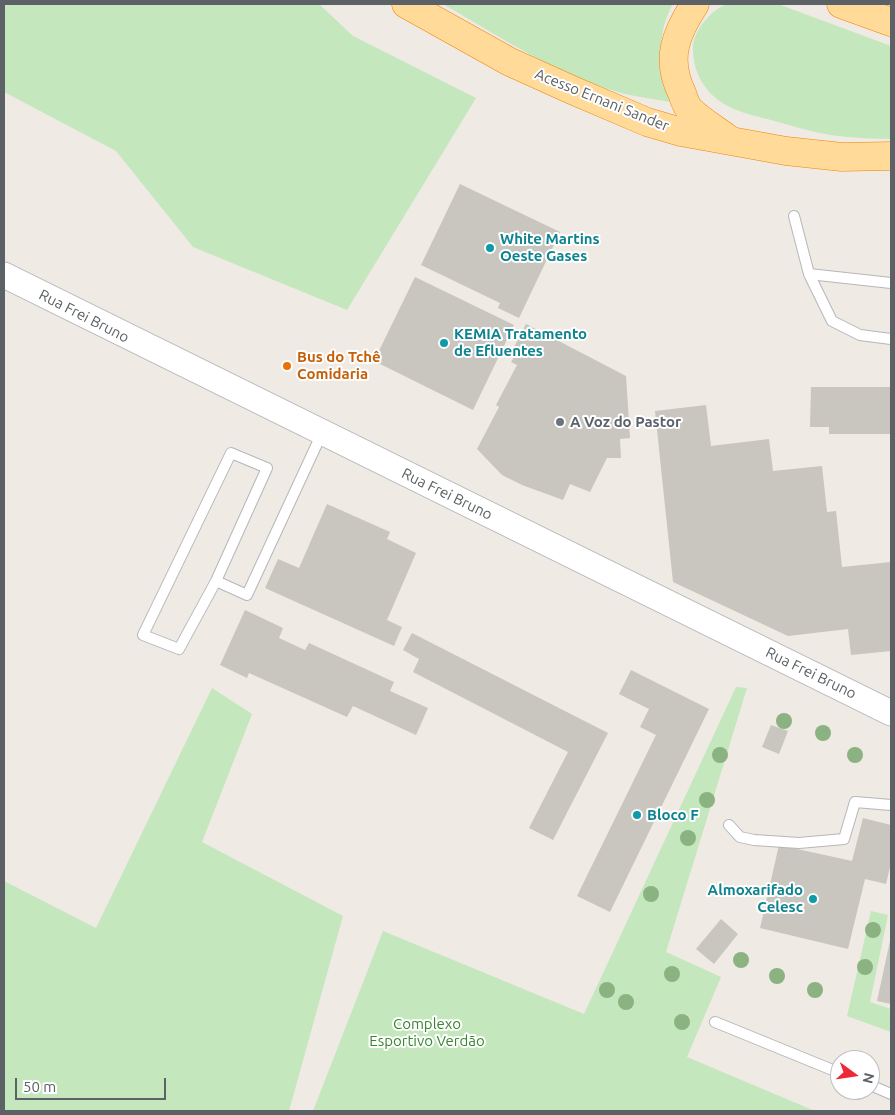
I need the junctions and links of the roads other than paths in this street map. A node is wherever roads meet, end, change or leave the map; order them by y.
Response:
1 (406, 4) edge
2 (695, 4) edge
3 (841, 4) edge
4 (891, 22) edge
5 (732, 142) junction
6 (891, 156) edge
7 (842, 157) junction
8 (891, 175) edge
9 (794, 216) dead end
10 (809, 274) junction
11 (4, 275) edge
12 (891, 283) edge
13 (891, 339) edge
14 (322, 433) junction
15 (216, 581) junction
16 (891, 713) edge
17 (891, 805) edge
18 (729, 825) dead end
19 (715, 1022) dead end
20 (830, 1069) edge

1 - 5 highway, Acesso Ernani Sander
2 - 5 highway
3 - 4 highway
5 - 7 highway, Acesso Ernani Sander
6 - 7 highway
7 - 8 highway
9 - 10 lane
10 - 12 lane
10 - 13 lane
11 - 14 street, Rua Frei Bruno
14 - 15 lane
14 - 16 street, Rua Frei Bruno
15 - 15 lane
17 - 18 lane
19 - 20 lane

